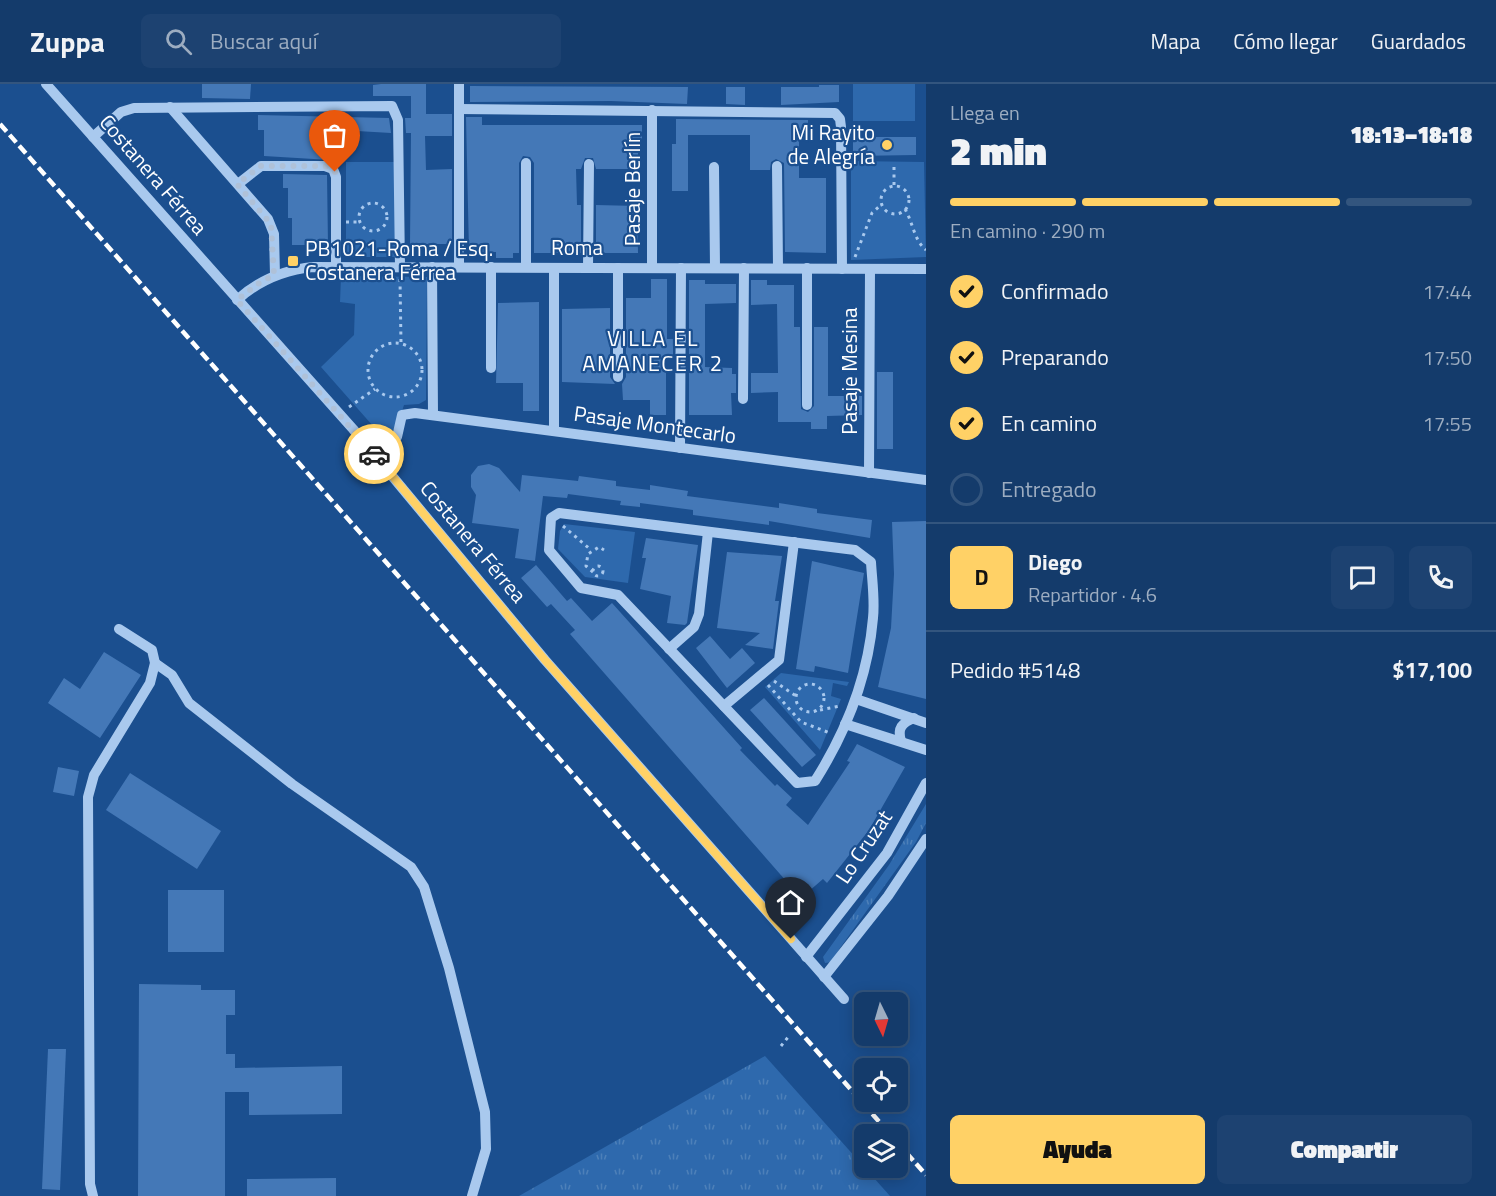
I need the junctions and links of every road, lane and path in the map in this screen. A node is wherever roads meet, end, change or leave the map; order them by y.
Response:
1 (46, 84) edge
2 (459, 84) edge
3 (170, 107) junction
4 (459, 109) junction
5 (652, 110) junction
6 (93, 137) junction
7 (526, 163) dead end
8 (589, 164) dead end
9 (777, 166) dead end
10 (714, 167) dead end
11 (894, 167) dead end
12 (237, 184) junction
13 (894, 186) junction
14 (371, 203) joint
15 (882, 204) junction
16 (905, 210) junction
17 (926, 250) edge
18 (336, 267) junction
19 (400, 267) junction
20 (432, 267) junction
21 (459, 267) junction
22 (491, 267) junction
23 (526, 267) junction
24 (554, 268) junction
25 (588, 268) junction
26 (618, 268) junction
27 (652, 268) junction
28 (681, 268) junction
29 (715, 268) junction
30 (744, 268) junction
31 (778, 268) junction
32 (807, 268) junction
33 (842, 268) junction
34 (870, 269) junction
35 (926, 269) edge
36 (274, 275) junction
37 (237, 300) junction
38 (401, 344) junction
39 (491, 368) dead end
40 (618, 377) dead end
41 (375, 389) junction
42 (744, 399) dead end
43 (807, 405) dead end
44 (339, 414) junction
45 (433, 415) junction
46 (353, 429) junction
47 (554, 431) junction
48 (397, 437) joint
49 (680, 448) junction
50 (869, 473) junction
51 (926, 480) edge
52 (556, 514) junction
53 (708, 532) junction
54 (794, 542) junction
55 (591, 550) junction
56 (604, 550) dead end
57 (593, 572) dead end
58 (119, 629) dead end
59 (669, 649) junction
60 (155, 663) junction
61 (760, 677) junction
62 (776, 680) dead end
63 (796, 696) junction
64 (855, 702) junction
65 (724, 706) junction
66 (819, 710) junction
67 (914, 718) junction
68 (926, 723) edge
69 (845, 724) junction
70 (840, 737) junction
71 (901, 741) junction
72 (926, 750) edge
73 (926, 783) edge
74 (926, 839) edge
75 (806, 957) junction
76 (824, 977) junction
77 (844, 999) dead end
78 (789, 1036) dead end
79 (781, 1046) dead end
80 (93, 1196) edge
81 (472, 1196) edge

1 - 6 street, Costanera Férrea
2 - 4 street
3 - 6 street
3 - 12 street
3 - 19 street
4 - 5 street
4 - 21 street
5 - 27 street, Pasaje Berlín
5 - 33 street
6 - 37 street, Costanera Férrea
7 - 23 street
8 - 25 street
9 - 31 street
10 - 29 street
11 - 13 path
12 - 18 street
12 - 36 street
13 - 15 path
13 - 16 path
14 - 14 path
15 - 16 path
15 - 33 path
16 - 17 path
18 - 19 street, Roma
18 - 36 street, Roma
19 - 20 street, Roma
19 - 38 path
20 - 21 street, Roma
20 - 45 street
21 - 22 street, Roma
22 - 23 street, Roma
22 - 39 street
23 - 24 street, Roma
24 - 25 street, Roma
24 - 47 street
25 - 26 street, Roma
26 - 27 street, Roma
26 - 40 street
27 - 28 street, Roma
28 - 29 street, Roma
28 - 49 street
29 - 30 street, Roma
30 - 31 street, Roma
30 - 42 street
31 - 32 street, Roma
32 - 33 street, Roma
32 - 43 street
33 - 34 street, Roma
34 - 35 street, Roma
34 - 50 street, Pasaje Mesina
36 - 37 street, Roma
37 - 44 street, Costanera Férrea
38 - 41 path
38 - 41 path
41 - 44 path
44 - 46 street, Costanera Férrea
45 - 47 street, Pasaje Montecarlo
45 - 48 street, Pasaje Montecarlo
46 - 48 path
46 - 75 street, Costanera Férrea
47 - 49 street, Pasaje Montecarlo
49 - 50 street, Pasaje Montecarlo
50 - 51 street, Pasaje Montecarlo
52 - 53 street
52 - 55 path
52 - 59 street
53 - 54 street
53 - 59 street
54 - 61 street
54 - 64 street
55 - 56 path
55 - 57 path
58 - 60 street
59 - 65 street
60 - 80 street
60 - 81 street
61 - 65 street
61 - 70 path
62 - 63 path
63 - 66 path
63 - 66 path
64 - 66 path
64 - 67 street
64 - 69 street
65 - 70 street
67 - 68 street
67 - 71 street
69 - 70 street
69 - 71 street
71 - 72 street
73 - 75 street, Lo Cruzat
74 - 76 street
75 - 76 street, Costanera Férrea
76 - 77 street, Costanera Férrea
78 - 79 path

